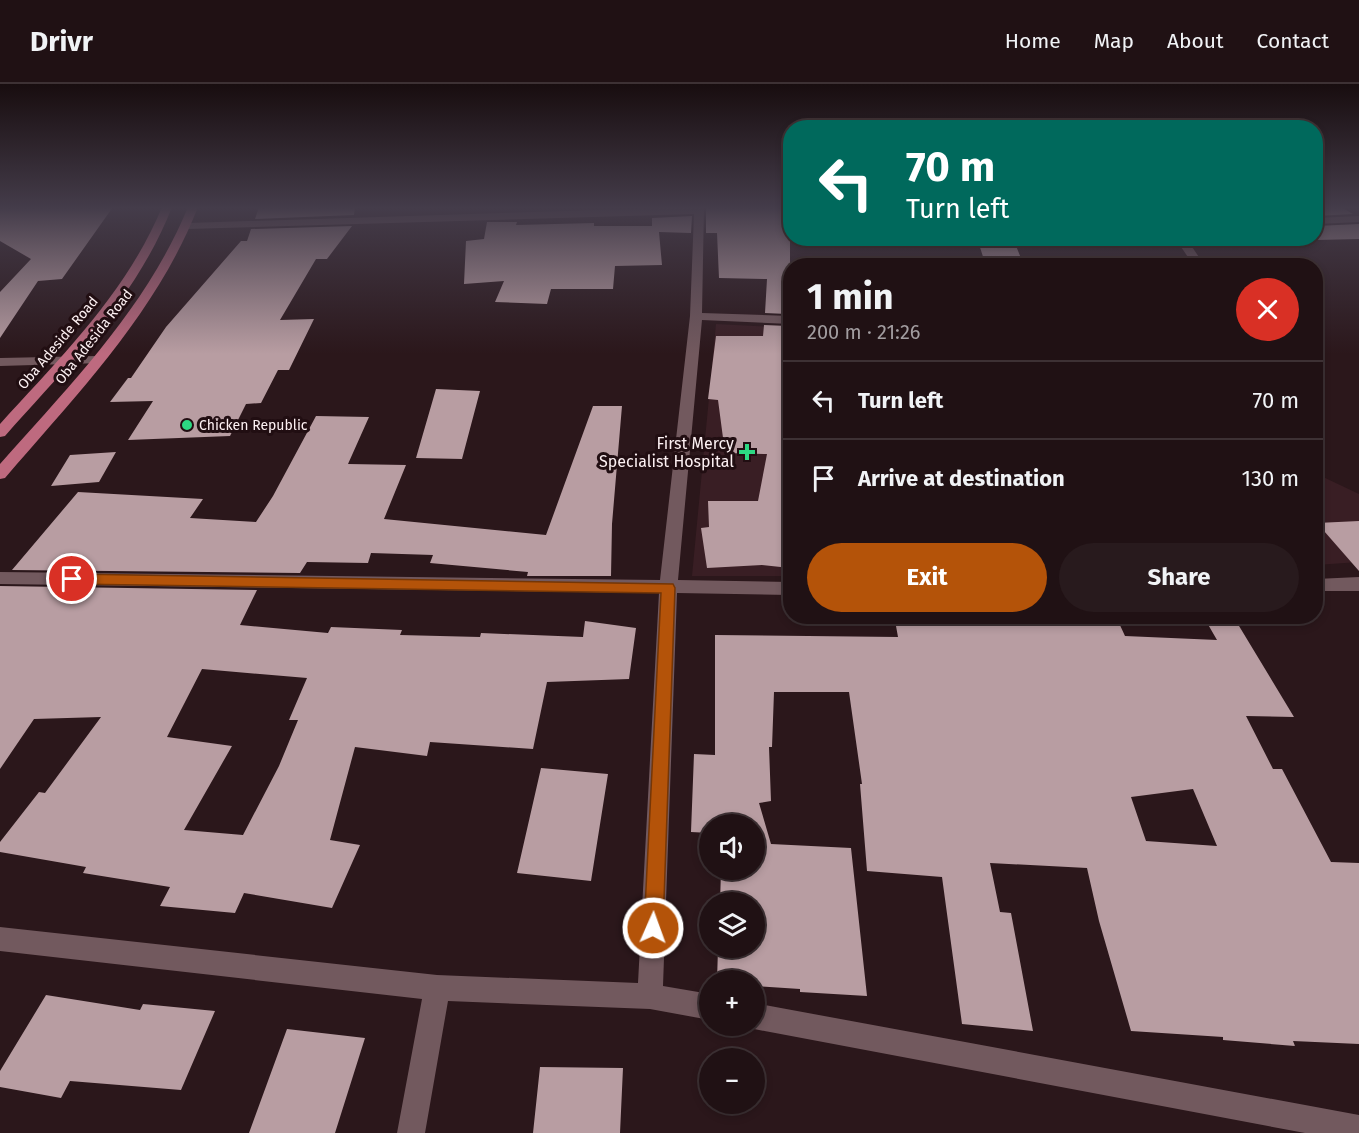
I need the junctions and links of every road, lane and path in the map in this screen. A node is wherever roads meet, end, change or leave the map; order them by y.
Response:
1 (145, 256) edge
2 (170, 256) edge
3 (697, 256) edge
4 (696, 316) junction
5 (783, 320) edge
6 (97, 360) junction
7 (64, 361) junction
8 (0, 362) edge
9 (0, 433) edge
10 (0, 474) edge
11 (0, 578) edge
12 (1359, 584) edge
13 (1323, 585) edge
14 (668, 588) junction
15 (783, 588) edge
16 (0, 939) edge
17 (437, 988) junction
18 (650, 996) junction
19 (699, 1006) edge
20 (765, 1018) edge
21 (1359, 1129) edge
22 (411, 1133) edge

1 - 7 main road, Oba Adeside Road
2 - 6 main road, Oba Adesida Road
3 - 4 street
4 - 5 street
4 - 14 street
6 - 7 street
6 - 10 main road, Oba Adesida Road
7 - 8 street
7 - 9 main road, Oba Adeside Road
11 - 14 street
12 - 13 street
14 - 15 street
14 - 18 street
16 - 17 street
17 - 18 street
17 - 22 street
18 - 19 street
20 - 21 street

